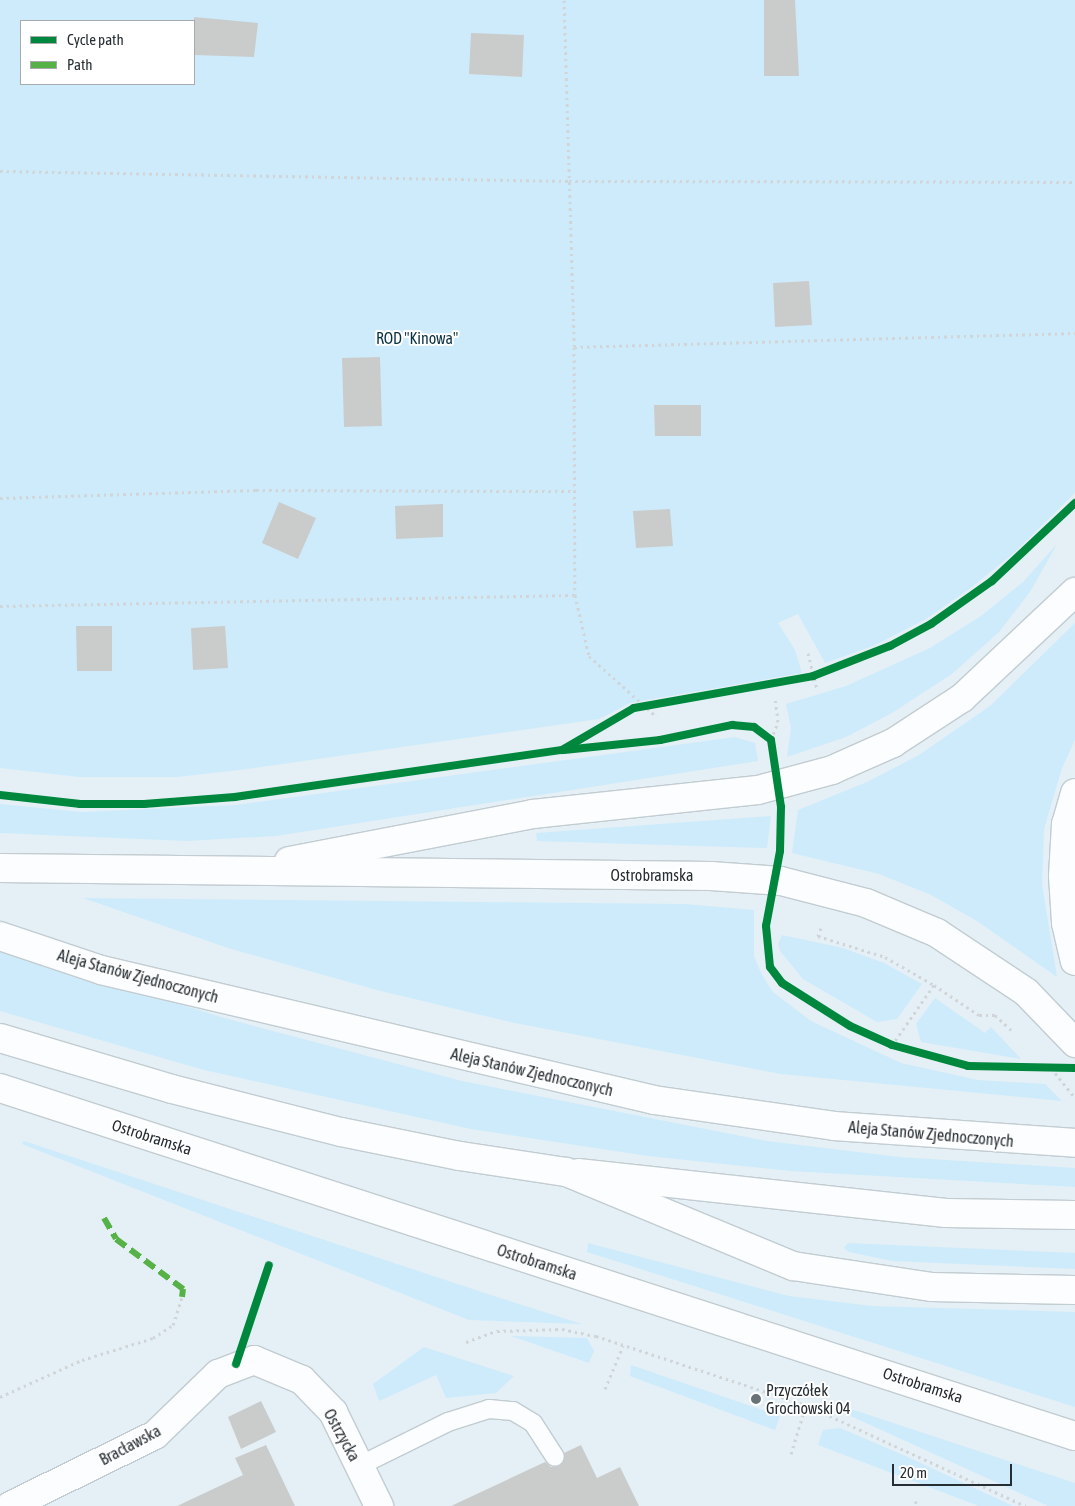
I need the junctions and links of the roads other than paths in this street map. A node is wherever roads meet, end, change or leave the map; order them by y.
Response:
1 (1075, 592) edge
2 (1075, 794) edge
3 (0, 868) edge
4 (236, 872) junction
5 (0, 936) edge
6 (1075, 961) edge
7 (0, 1038) edge
8 (1075, 1043) edge
9 (0, 1088) edge
10 (1075, 1143) edge
11 (566, 1172) junction
12 (1075, 1215) edge
13 (1075, 1290) edge
14 (236, 1364) joint
15 (1075, 1436) edge
16 (555, 1457) dead end
17 (359, 1466) junction
18 (10, 1506) edge
19 (379, 1506) edge

1 - 4 main road
2 - 6 main road
3 - 4 main road, Ostrobramska
4 - 8 main road, Ostrobramska
5 - 10 main road, Aleja Stanów Zjednoczonych
7 - 11 main road
9 - 15 main road, Ostrobramska
11 - 12 main road
11 - 13 main road
14 - 17 main road, Ostrzycka
14 - 18 main road, Bracławska
16 - 17 lane
17 - 19 main road, Ostrzycka

